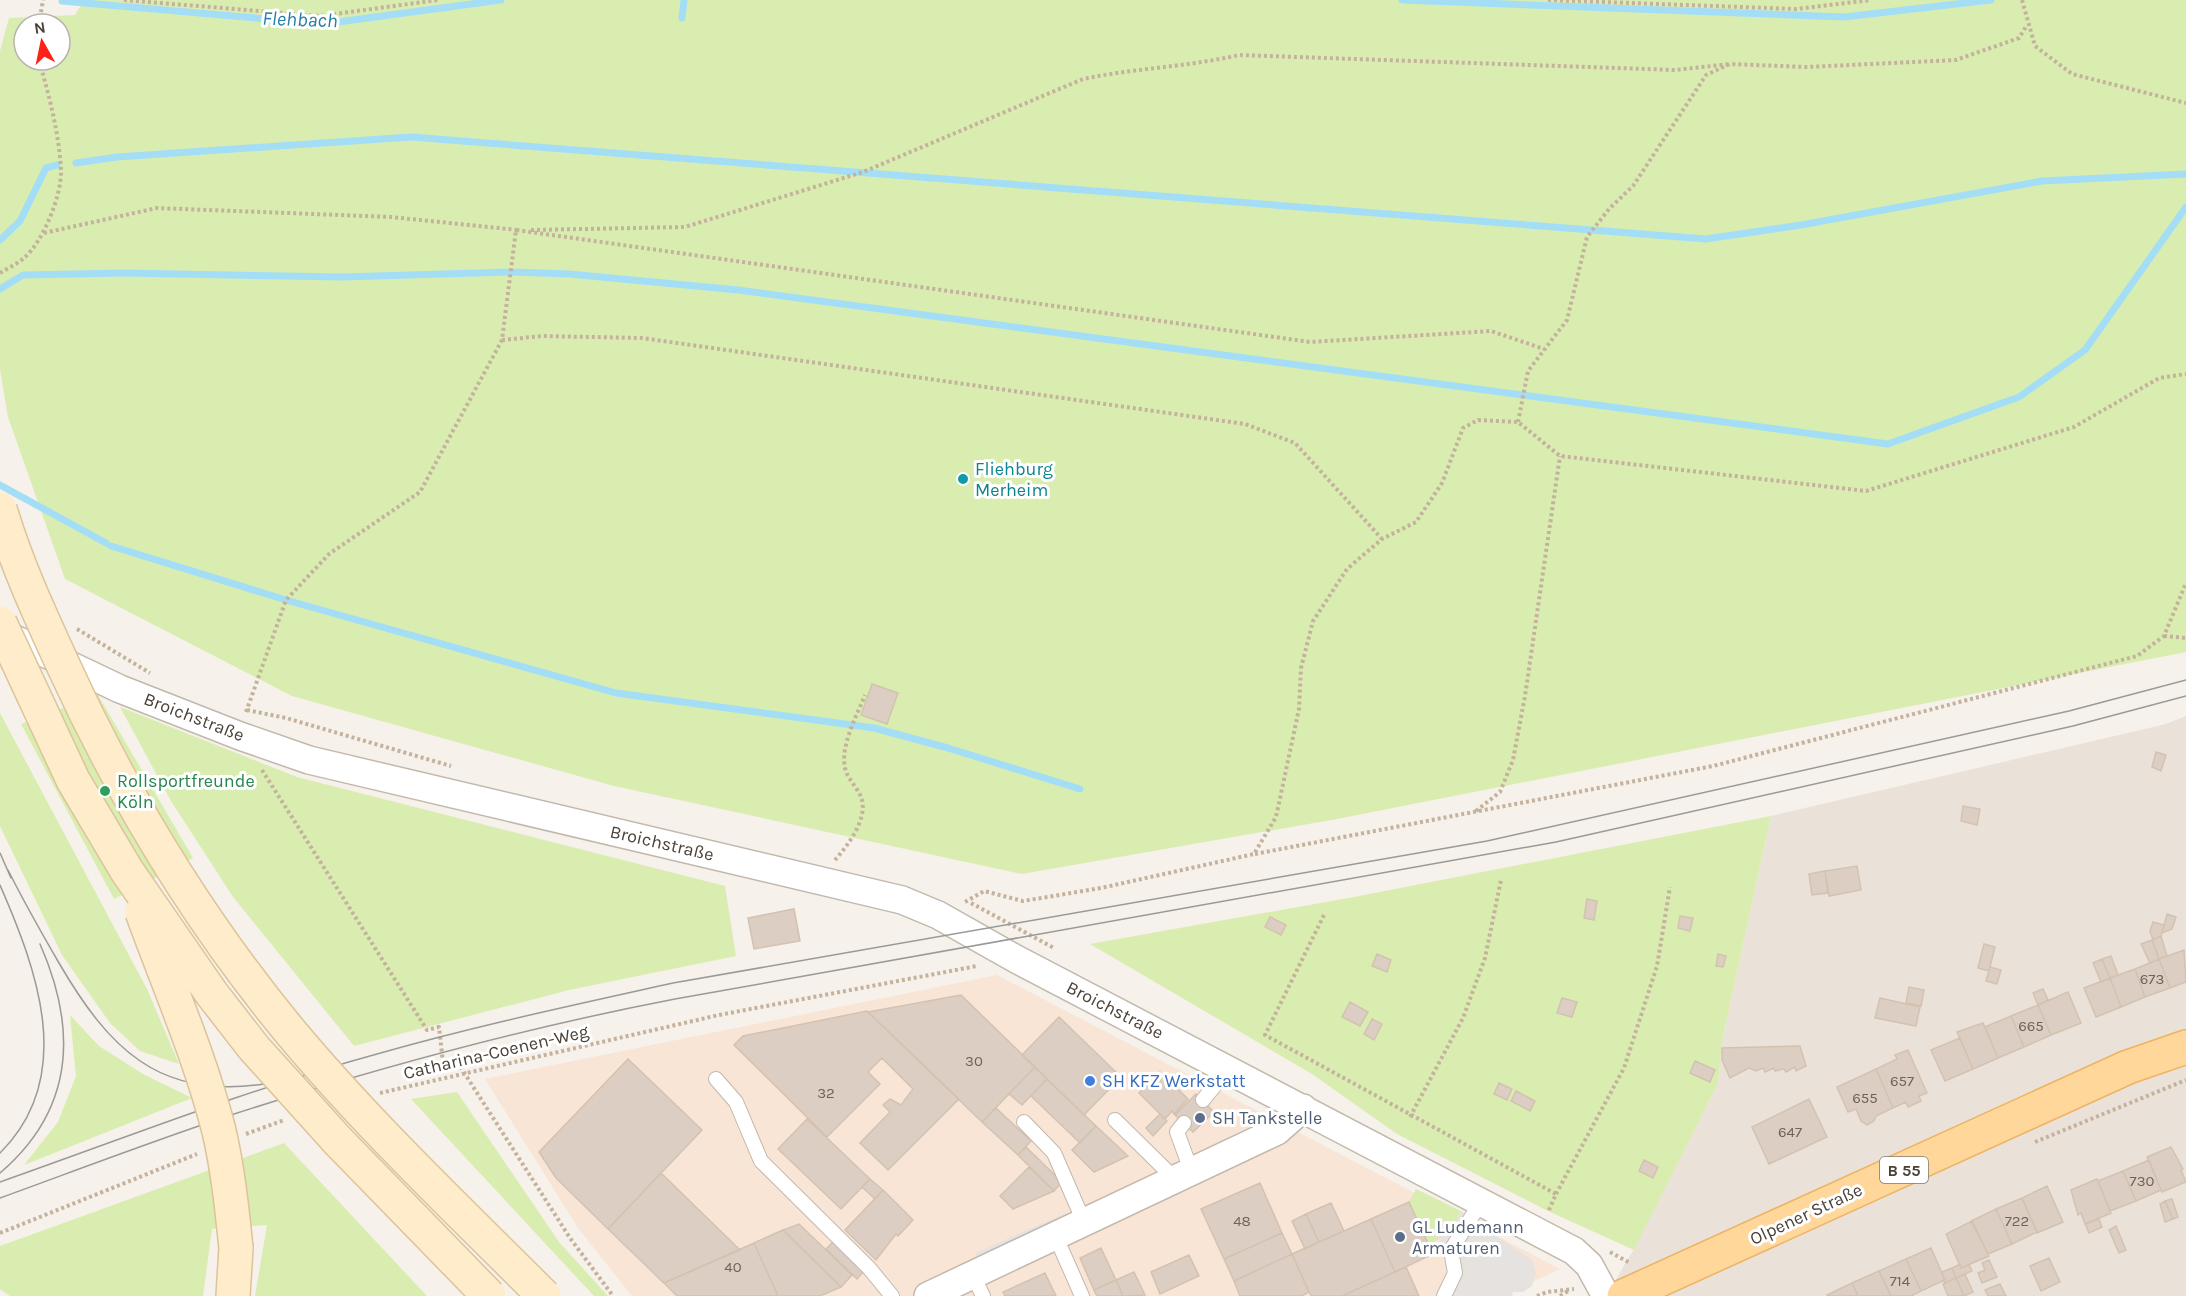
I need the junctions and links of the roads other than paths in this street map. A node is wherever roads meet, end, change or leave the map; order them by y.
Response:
1 (0, 509) edge
2 (0, 623) edge
3 (0, 632) edge
4 (127, 871) junction
5 (2186, 1047) edge
6 (1228, 1069) junction
7 (716, 1079) dead end
8 (1203, 1100) dead end
9 (1303, 1108) junction
10 (1115, 1120) dead end
11 (1024, 1122) dead end
12 (1184, 1123) dead end
13 (1184, 1177) junction
14 (1480, 1202) junction
15 (1084, 1222) junction
16 (1055, 1235) junction
17 (978, 1285) edge
18 (942, 1293) edge
19 (233, 1296) edge
20 (489, 1296) edge
21 (544, 1296) edge
22 (892, 1296) edge
23 (1082, 1296) edge
24 (1444, 1296) edge
25 (1606, 1296) edge
26 (1624, 1296) edge

1 - 21 main road, bridge
2 - 4 main road, bridge
3 - 6 street, Broichstraße
4 - 19 main road, bridge
4 - 20 main road, bridge
5 - 26 main road, Olpener Straße / B 55
6 - 8 lane
6 - 9 street, Broichstraße
7 - 22 lane
9 - 13 street
9 - 14 street, Broichstraße
10 - 13 lane
11 - 15 lane
12 - 13 lane
13 - 15 street
14 - 24 lane
14 - 25 street, Broichstraße
15 - 16 street
16 - 17 street
16 - 23 lane
17 - 18 street

